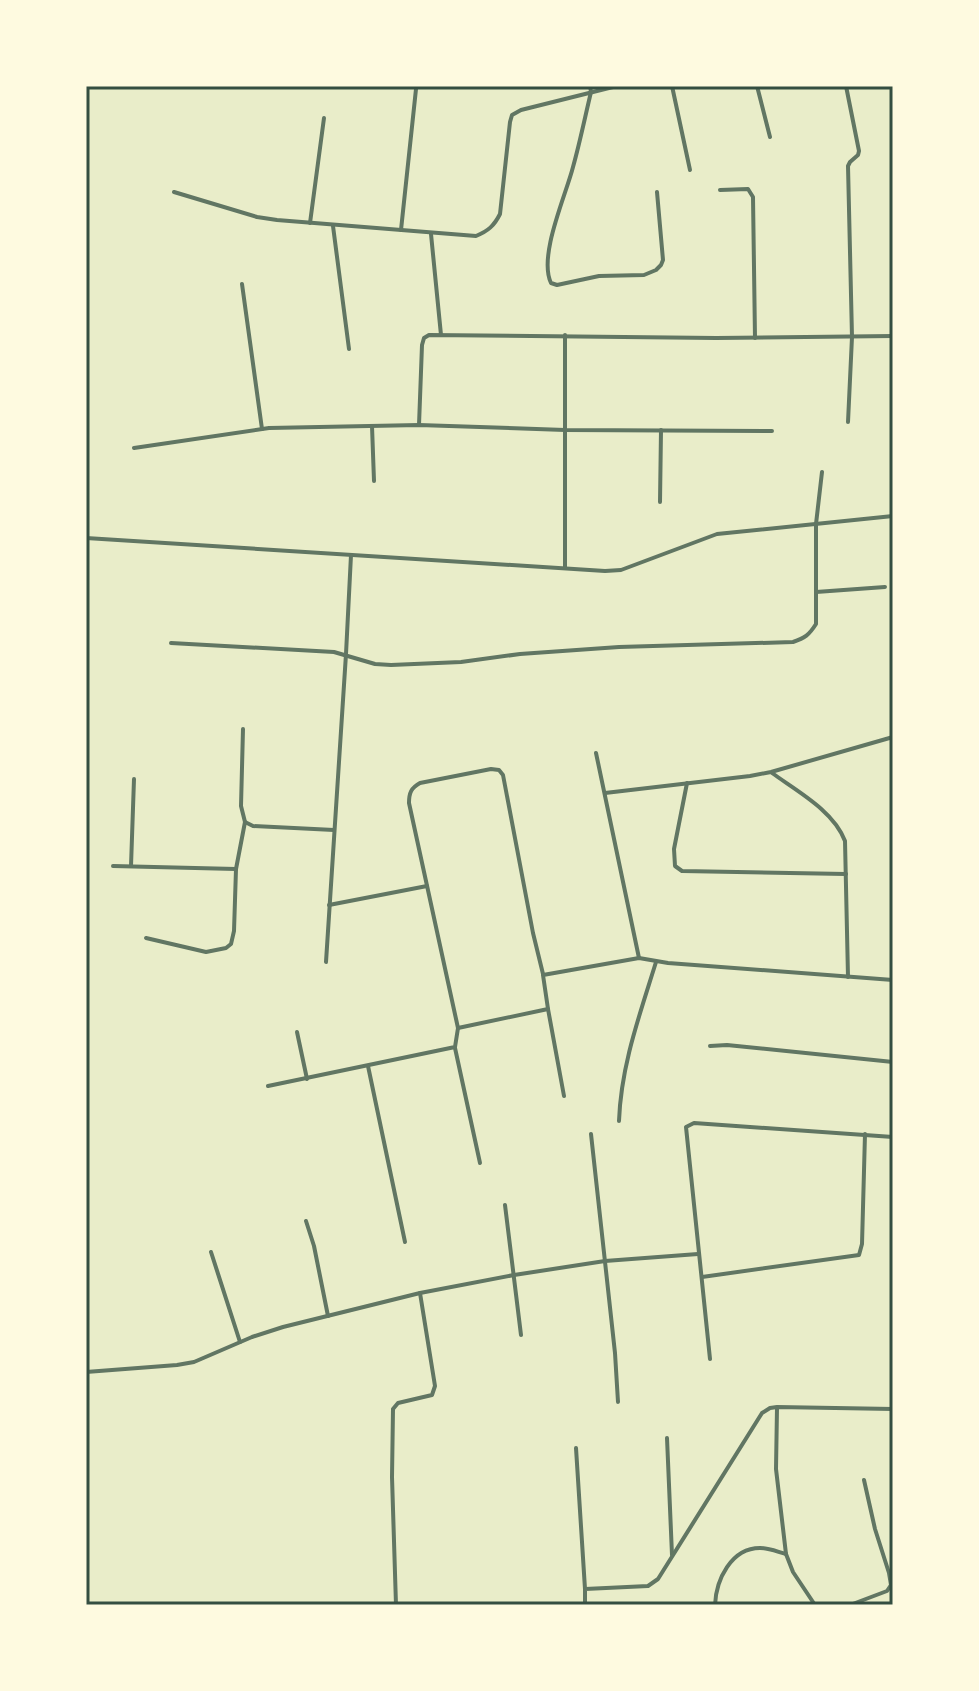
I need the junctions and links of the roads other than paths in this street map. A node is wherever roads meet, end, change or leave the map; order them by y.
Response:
1 (617, 86) edge
2 (672, 86) edge
3 (757, 86) edge
4 (846, 86) edge
5 (416, 89) dead end
6 (590, 89) edge
7 (324, 118) dead end
8 (770, 137) dead end
9 (690, 170) dead end
10 (720, 190) dead end
11 (174, 192) dead end
12 (657, 192) dead end
13 (310, 223) junction
14 (333, 226) junction
15 (401, 230) junction
16 (431, 233) junction
17 (242, 284) dead end
18 (441, 335) junction
19 (565, 335) junction
20 (893, 336) edge
21 (852, 337) junction
22 (755, 338) junction
23 (349, 349) dead end
24 (848, 422) dead end
25 (419, 425) junction
26 (372, 426) junction
27 (262, 429) junction
28 (565, 430) junction
29 (661, 430) junction
30 (772, 431) dead end
31 (134, 448) dead end
32 (822, 472) dead end
33 (374, 481) dead end
34 (660, 502) dead end
35 (893, 516) edge
36 (816, 524) junction
37 (86, 538) edge
38 (351, 555) junction
39 (565, 568) junction
40 (885, 587) dead end
41 (816, 592) junction
42 (171, 643) dead end
43 (346, 654) junction
44 (243, 729) dead end
45 (893, 737) edge
46 (596, 753) dead end
47 (771, 772) junction
48 (134, 779) dead end
49 (687, 783) junction
50 (605, 793) junction
51 (245, 822) junction
52 (334, 830) junction
53 (113, 866) dead end
54 (131, 866) junction
55 (236, 869) junction
56 (846, 874) junction
57 (427, 886) junction
58 (329, 905) junction
59 (146, 938) dead end
60 (639, 958) junction
61 (326, 962) dead end
62 (656, 962) junction
63 (543, 975) junction
64 (848, 977) junction
65 (893, 980) edge
66 (548, 1009) junction
67 (458, 1028) junction
68 (297, 1032) dead end
69 (710, 1046) dead end
70 (455, 1047) junction
71 (893, 1062) edge
72 (368, 1066) junction
73 (307, 1079) junction
74 (268, 1086) dead end
75 (564, 1096) dead end
76 (619, 1121) dead end
77 (591, 1134) dead end
78 (865, 1134) junction
79 (893, 1137) edge
80 (480, 1163) dead end
81 (505, 1205) dead end
82 (306, 1221) dead end
83 (405, 1242) dead end
84 (211, 1252) dead end
85 (698, 1254) junction
86 (605, 1261) junction
87 (514, 1275) junction
88 (702, 1277) junction
89 (420, 1293) junction
90 (328, 1316) junction
91 (521, 1335) dead end
92 (240, 1342) junction
93 (710, 1359) dead end
94 (86, 1372) edge
95 (618, 1402) dead end
96 (777, 1407) junction
97 (893, 1409) edge
98 (667, 1438) dead end
99 (576, 1448) dead end
100 (864, 1480) dead end
101 (786, 1554) junction
102 (672, 1555) junction
103 (587, 1589) junction
104 (396, 1605) edge
105 (585, 1605) edge
106 (715, 1605) edge
107 (815, 1605) edge
108 (850, 1605) edge

1 - 6 street
2 - 9 street
3 - 8 street
4 - 21 street
5 - 15 street
6 - 12 street
6 - 16 street
7 - 13 street
10 - 22 street
11 - 13 street
13 - 14 street
14 - 15 street
14 - 23 street
15 - 16 street
16 - 18 street
17 - 27 street
18 - 19 street
18 - 25 street
19 - 22 street
19 - 28 street
20 - 21 street
21 - 22 street
21 - 24 street
25 - 26 street
25 - 28 street
26 - 27 street
26 - 33 street
27 - 31 street
28 - 29 street
28 - 39 street
29 - 30 street
29 - 34 street
32 - 36 street
35 - 36 street
36 - 39 street
36 - 41 street
37 - 38 street
38 - 39 street
38 - 43 street
40 - 41 street
41 - 43 street
42 - 43 street
43 - 52 street
44 - 51 street
45 - 47 street
46 - 50 street
47 - 49 street
47 - 56 street
48 - 54 street
49 - 50 street
49 - 56 street
50 - 60 street
51 - 52 street
51 - 55 street
52 - 58 street
53 - 54 street
54 - 55 street
55 - 59 street
56 - 64 street
57 - 58 street
57 - 63 street
57 - 67 street
58 - 61 street
60 - 62 street
60 - 63 street
62 - 64 street
62 - 76 street
63 - 66 street
64 - 65 street
66 - 67 street
66 - 75 street
67 - 70 street
68 - 73 street
69 - 71 street
70 - 72 street
70 - 80 street
72 - 73 street
72 - 83 street
73 - 74 street
77 - 86 street
78 - 79 street
78 - 85 street
78 - 88 street
81 - 87 street
82 - 90 street
84 - 92 street
85 - 86 street
85 - 88 street
86 - 87 street
86 - 95 street
87 - 89 street
87 - 91 street
88 - 93 street
89 - 90 street
89 - 104 street
90 - 92 street
92 - 94 street
96 - 97 street
96 - 101 street
96 - 102 street
98 - 102 street
99 - 103 street
100 - 108 street
101 - 106 street
101 - 107 street
102 - 103 street
103 - 105 street

